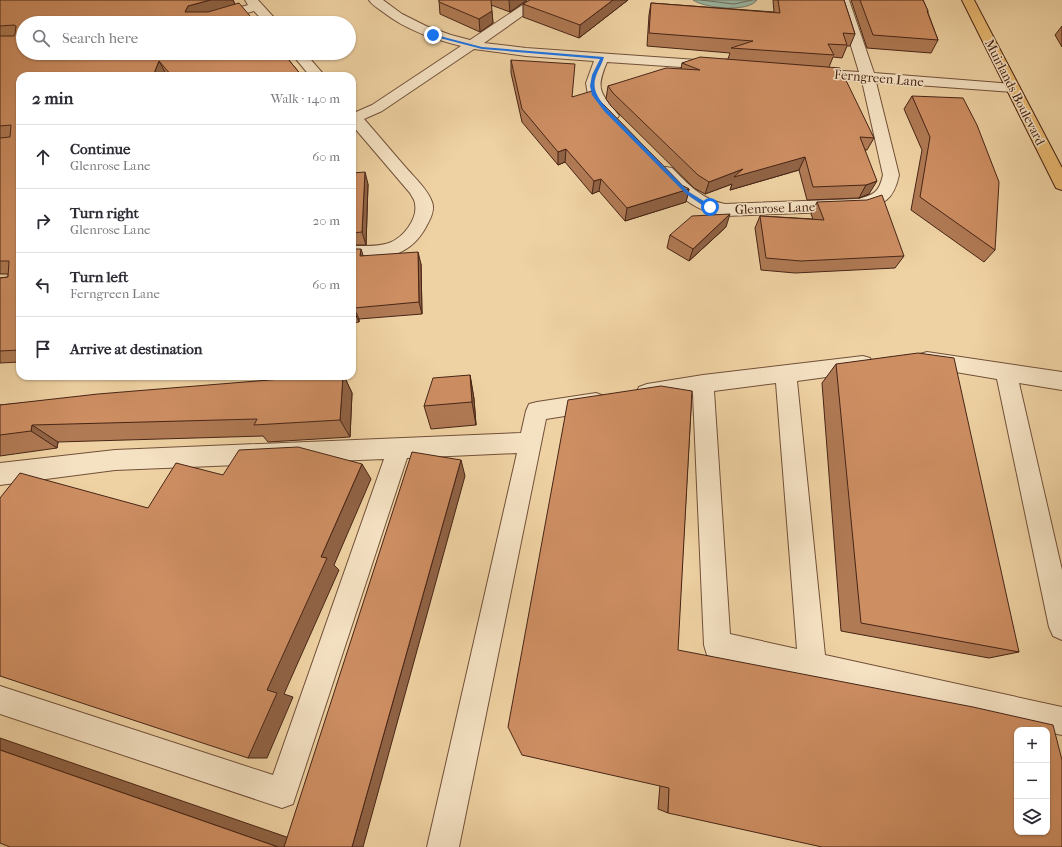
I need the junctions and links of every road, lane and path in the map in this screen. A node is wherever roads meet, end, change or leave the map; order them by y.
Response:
1 (375, 0) edge
2 (539, 0) edge
3 (843, 0) edge
4 (968, 0) edge
5 (254, 3) edge
6 (219, 16) edge
7 (266, 16) edge
8 (469, 45) junction
9 (602, 58) junction
10 (304, 60) edge
11 (727, 67) edge
12 (315, 72) edge
13 (798, 72) edge
14 (868, 77) junction
15 (1013, 88) junction
16 (356, 116) edge
17 (356, 120) edge
18 (622, 126) edge
19 (654, 160) edge
20 (1062, 184) edge
21 (356, 253) edge
22 (907, 359) edge
23 (884, 361) edge
24 (1006, 372) junction
25 (786, 374) junction
26 (1062, 381) edge
27 (703, 384) junction
28 (530, 443) junction
29 (400, 448) junction
30 (0, 474) edge
31 (1062, 627) edge
32 (812, 666) junction
33 (0, 700) edge
34 (1062, 721) edge
35 (443, 847) edge

1 - 8 street
2 - 8 street
3 - 14 street, Glenrose Lane
4 - 15 main road, Muirlands Boulevard
5 - 6 street
5 - 7 street
8 - 9 street
8 - 16 street
9 - 11 street
9 - 18 street
10 - 12 street
13 - 14 street, Ferngreen Lane
14 - 15 street, Ferngreen Lane
14 - 19 street, Glenrose Lane
15 - 20 main road, Muirlands Boulevard
17 - 21 street
22 - 24 street
23 - 25 street
24 - 26 street
24 - 31 street
25 - 27 street
25 - 32 street
27 - 28 street
27 - 32 street
28 - 29 street
28 - 35 street
29 - 30 street
29 - 33 street
32 - 34 street

